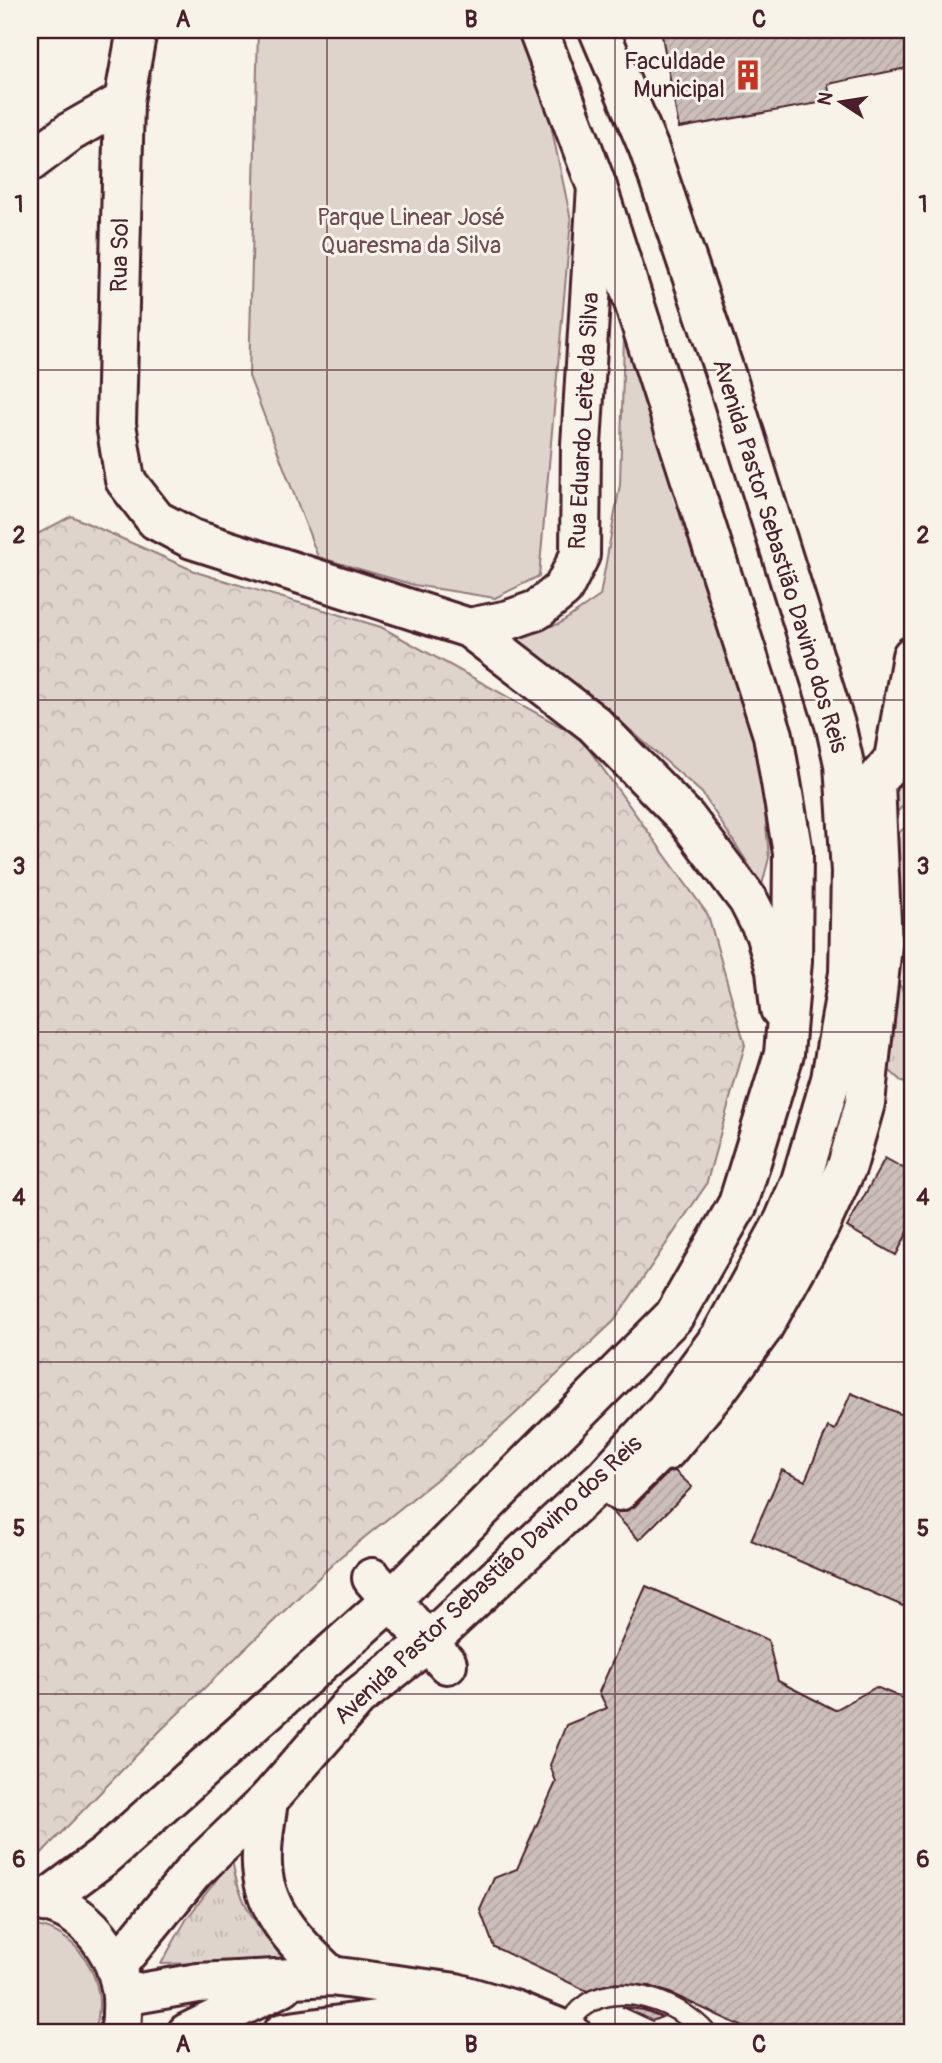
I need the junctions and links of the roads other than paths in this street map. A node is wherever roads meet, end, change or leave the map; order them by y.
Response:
1 (137, 30) edge
2 (538, 30) edge
3 (599, 30) edge
4 (124, 101) junction
5 (30, 162) edge
6 (597, 187) junction
7 (125, 480) joint
8 (468, 628) junction
9 (912, 656) edge
10 (784, 1054) junction
11 (619, 1491) dead end
12 (382, 1589) junction
13 (438, 1653) junction
14 (268, 1800) junction
15 (37, 1900) edge
16 (314, 1978) junction
17 (120, 1980) junction
18 (559, 2030) edge
19 (119, 2033) edge
20 (187, 2033) edge
21 (283, 2033) edge
22 (481, 2033) edge
23 (706, 2033) edge

1 - 4 main road, Rua Sol
2 - 6 main road
3 - 13 main road, Avenida Pastor Sebastião Davino dos Reis
4 - 5 main road
4 - 7 main road, Rua Sol
6 - 8 main road, Rua Eduardo Leite da Silva
6 - 10 main road
7 - 8 main road, Rua Eduardo Leite da Silva
8 - 10 main road, Rua Eduardo Leite da Silva
9 - 11 main road
10 - 12 main road
12 - 13 main road
12 - 15 main road
13 - 14 main road, Avenida Pastor Sebastião Davino dos Reis
14 - 16 main road
14 - 17 main road, Avenida Pastor Sebastião Davino dos Reis
15 - 17 main road
16 - 17 main road
16 - 18 main road
16 - 20 main road
17 - 19 main road
18 - 23 lane
21 - 22 main road

